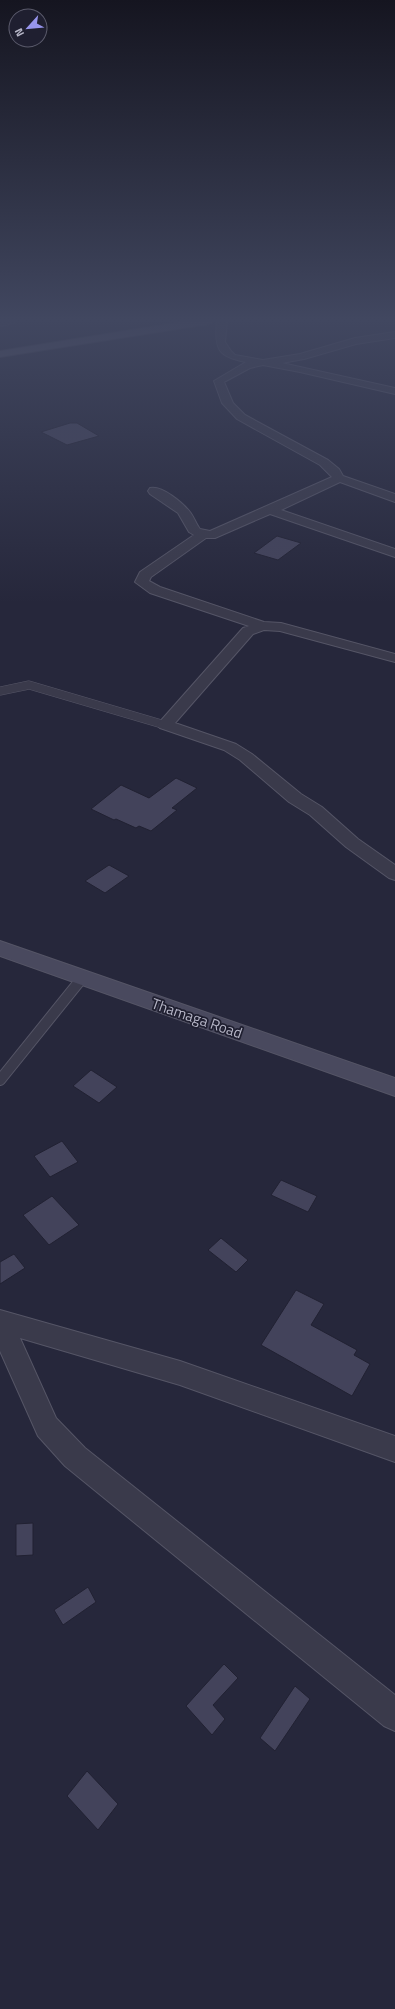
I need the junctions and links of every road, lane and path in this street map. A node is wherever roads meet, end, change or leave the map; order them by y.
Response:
1 (238, 415) edge
2 (339, 478) junction
3 (154, 491) dead end
4 (395, 498) edge
5 (270, 510) junction
6 (204, 534) junction
7 (395, 553) edge
8 (263, 626) junction
9 (395, 658) edge
10 (0, 691) edge
11 (164, 725) junction
12 (395, 874) edge
13 (0, 948) edge
14 (83, 977) junction
15 (0, 1080) edge
16 (395, 1087) edge
17 (0, 1322) edge
18 (395, 1449) edge
19 (395, 1715) edge

1 - 2 street
2 - 4 street
2 - 5 street
3 - 6 street
5 - 6 street
5 - 7 street
6 - 8 street
8 - 9 street
8 - 11 street
10 - 11 lane
11 - 12 street
13 - 14 main road, Thamaga Road
14 - 15 lane
14 - 16 main road, Thamaga Road
17 - 18 street
17 - 19 street

